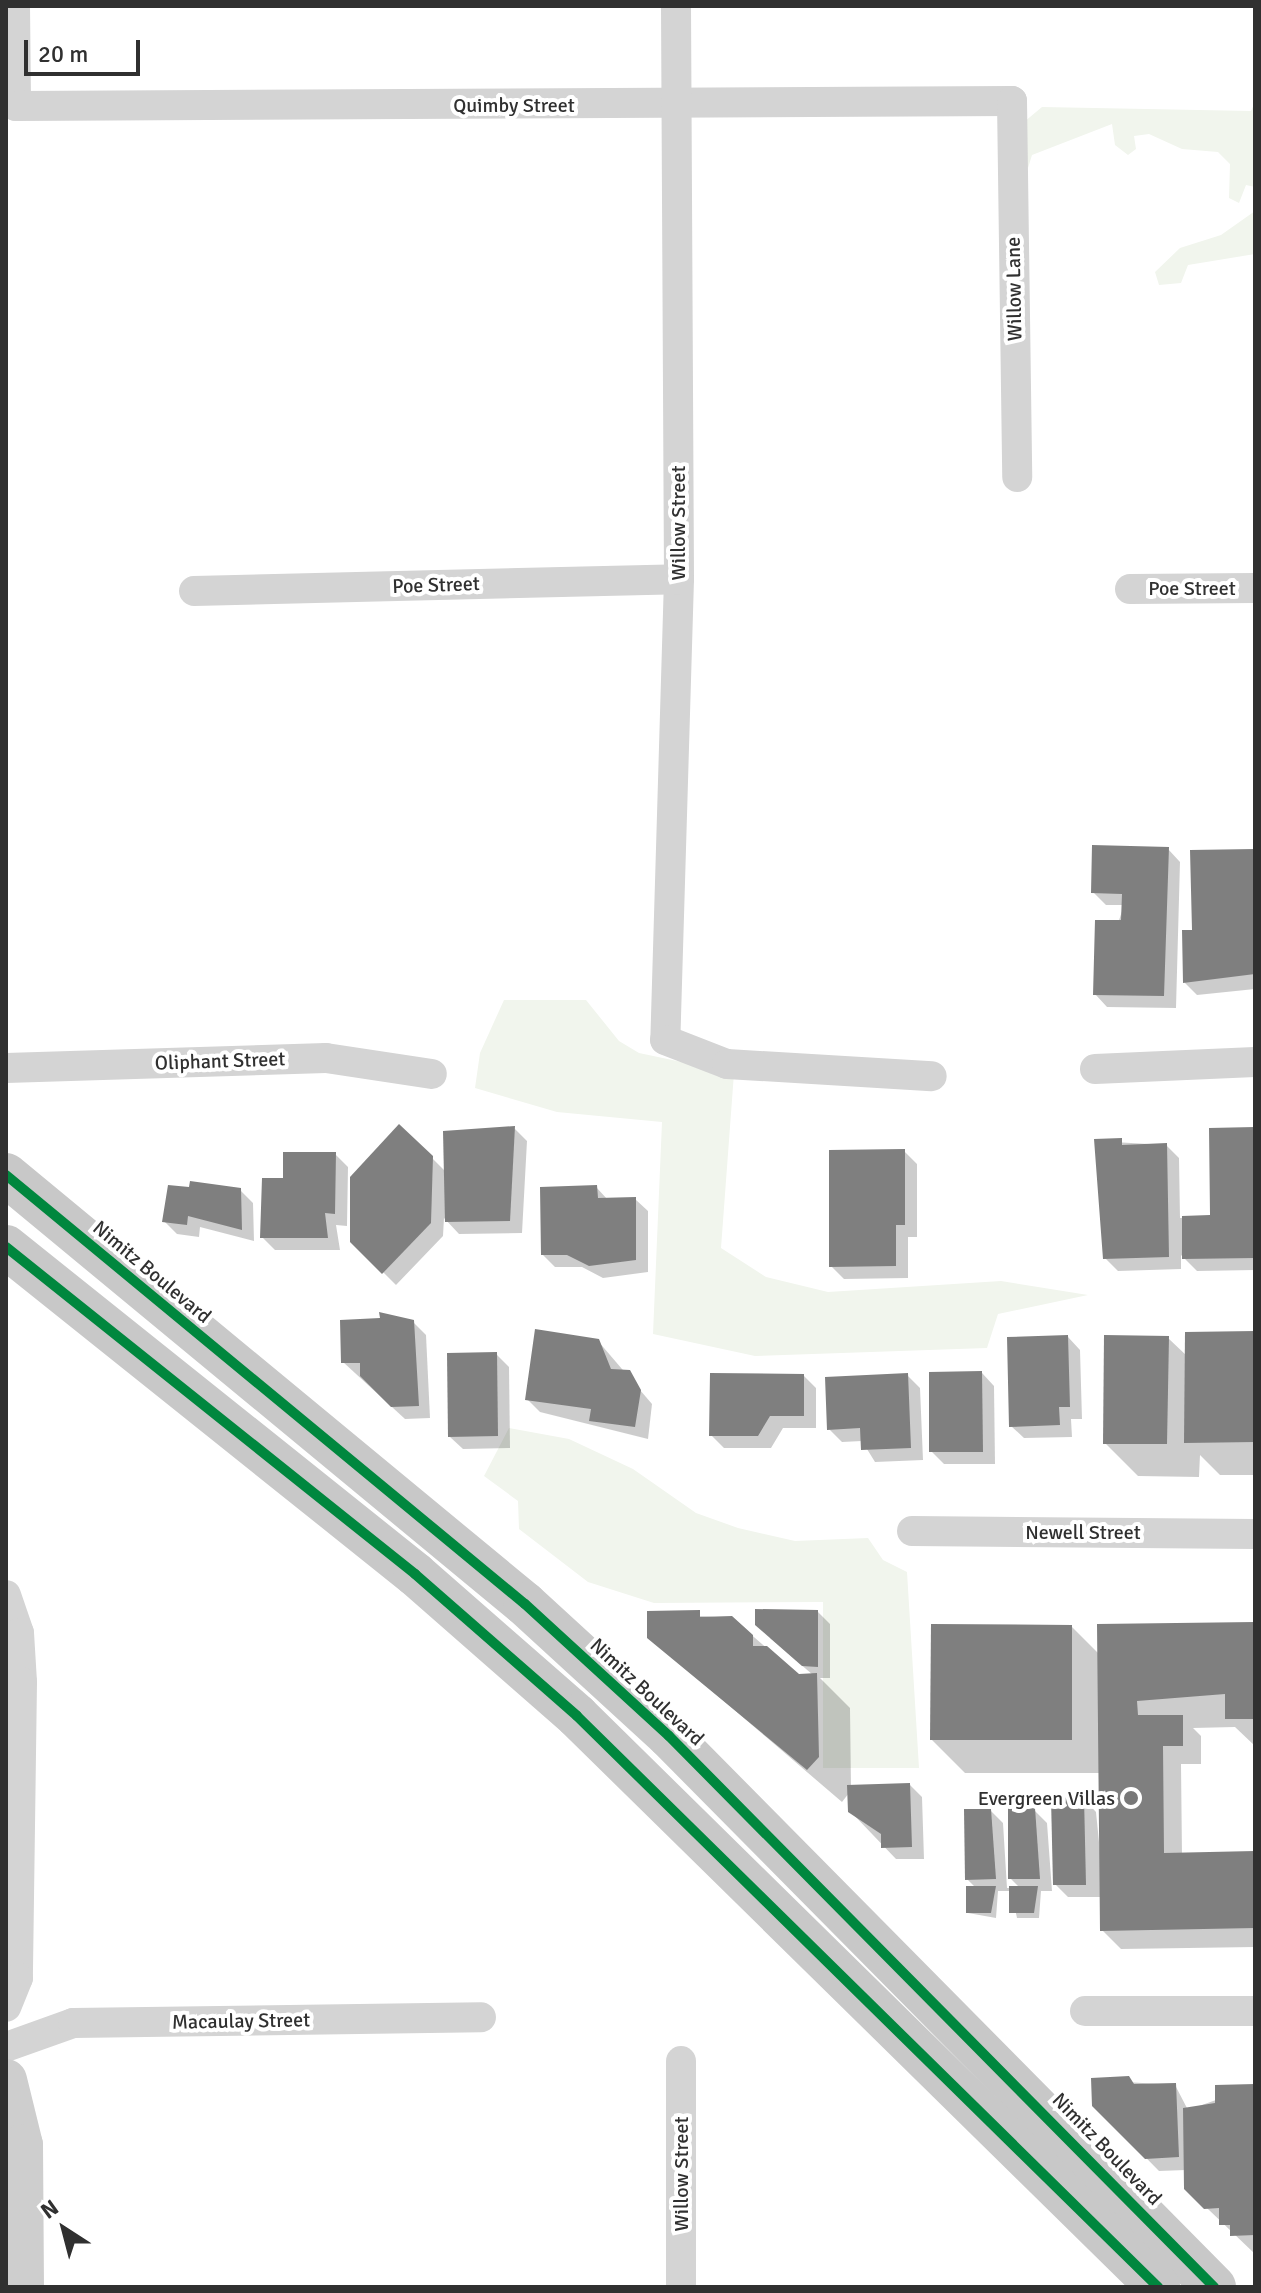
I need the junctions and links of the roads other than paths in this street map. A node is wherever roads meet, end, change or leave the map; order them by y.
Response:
1 (15, 6) edge
2 (676, 6) edge
3 (1012, 101) joint
4 (677, 105) junction
5 (1017, 477) dead end
6 (679, 579) junction
7 (1255, 588) edge
8 (1130, 589) dead end
9 (194, 591) dead end
10 (1255, 1062) edge
11 (6, 1068) edge
12 (1095, 1069) dead end
13 (432, 1074) dead end
14 (932, 1076) dead end
15 (6, 1175) edge
16 (6, 1247) edge
17 (912, 1531) dead end
18 (1255, 1534) edge
19 (6, 1595) edge
20 (6, 2007) edge
21 (1085, 2011) dead end
22 (1255, 2011) edge
23 (481, 2017) dead end
24 (6, 2047) edge
25 (681, 2061) dead end
26 (6, 2080) edge
27 (23, 2287) edge
28 (681, 2287) edge
29 (1158, 2287) edge
30 (1214, 2287) edge

1 - 4 street, Quimby Street
2 - 4 street, Willow Street
3 - 4 street, Quimby Street
3 - 5 street, Willow Lane
4 - 6 street, Willow Street
6 - 9 street, Poe Street
6 - 14 street, Willow Street
7 - 8 street, Poe Street
10 - 12 street
11 - 13 street, Oliphant Street
15 - 30 main road, Nimitz Boulevard
16 - 29 main road
17 - 18 street, Newell Street
19 - 20 street
21 - 22 street
23 - 24 street, Macaulay Street
25 - 28 street, Willow Street
26 - 27 street

